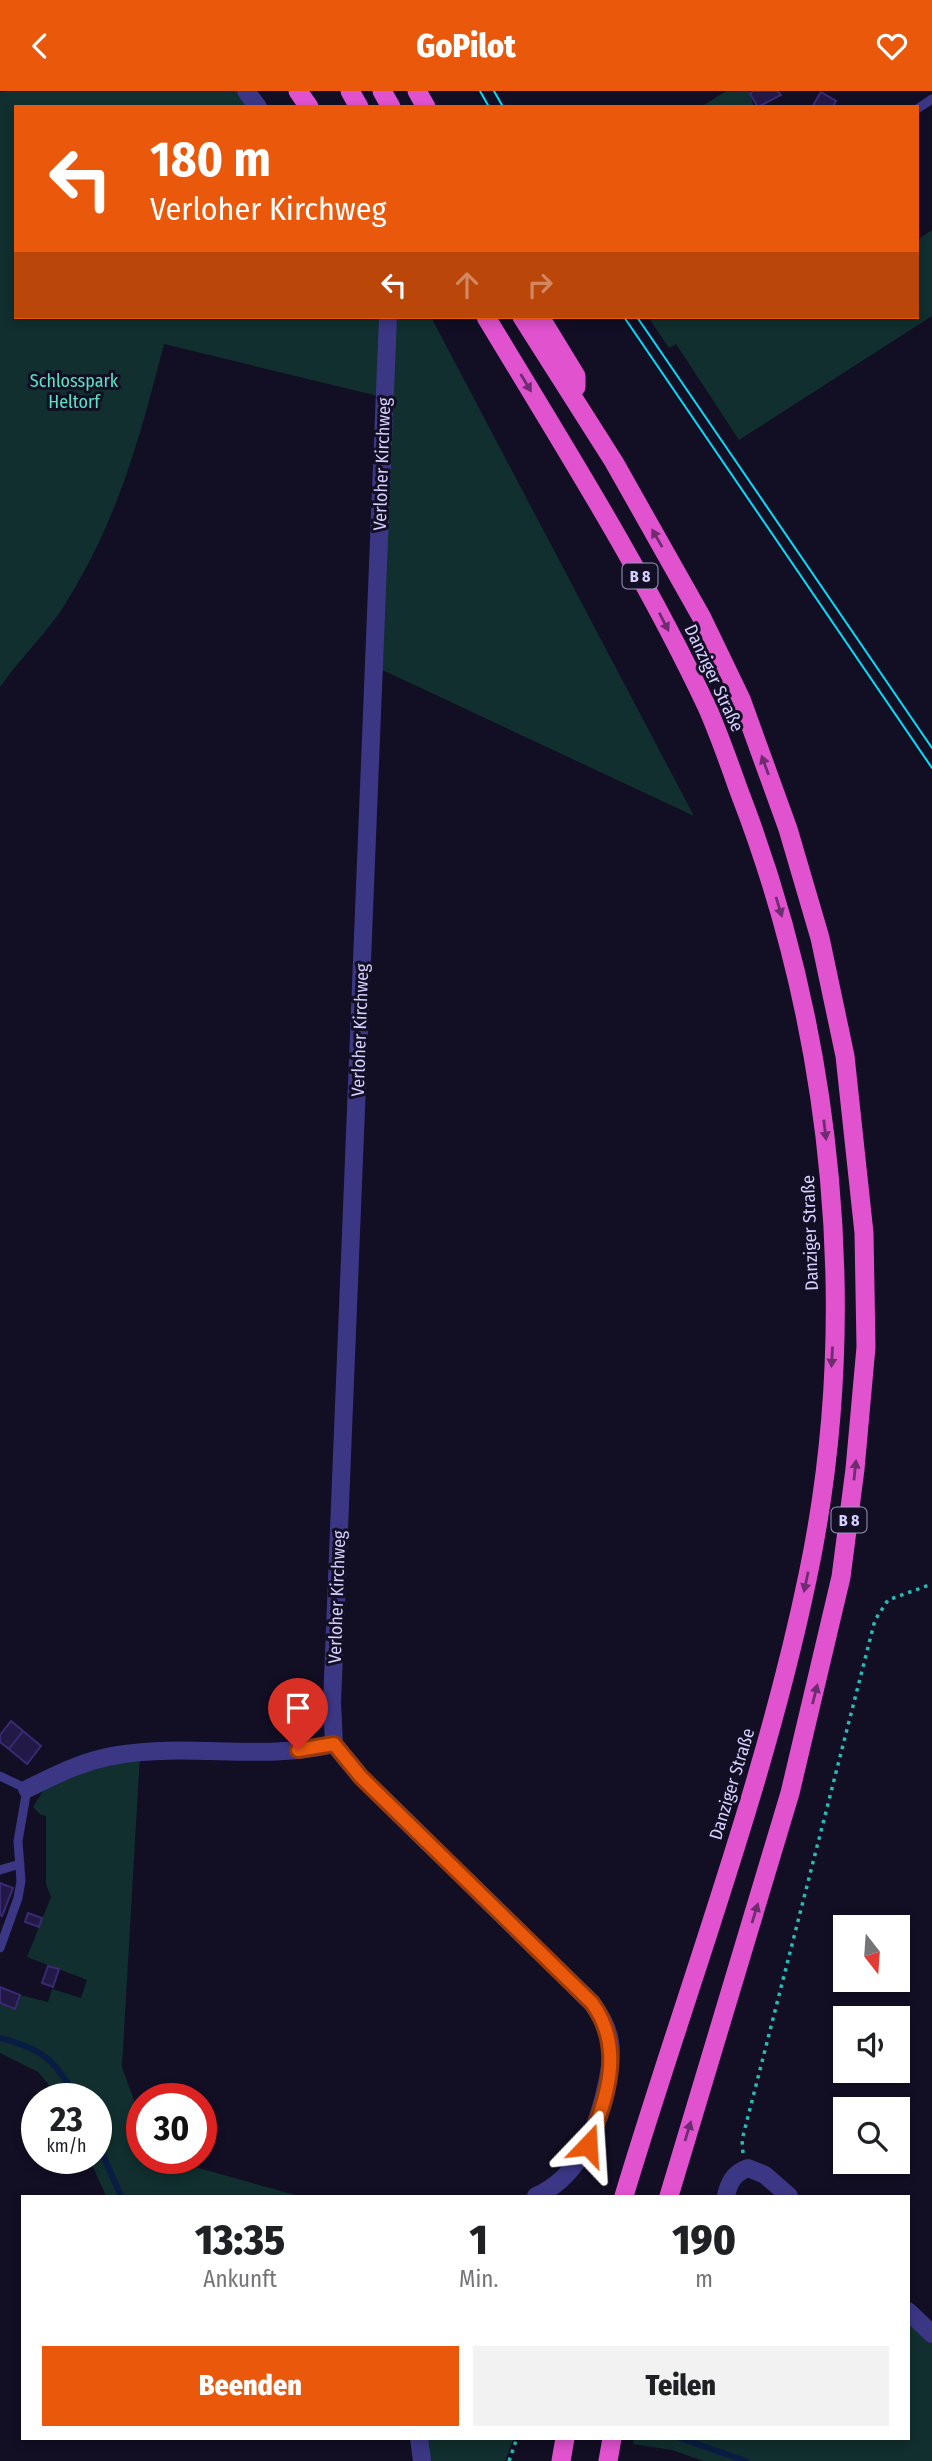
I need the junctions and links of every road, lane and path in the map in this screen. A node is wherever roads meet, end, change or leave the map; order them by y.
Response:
1 (388, 319) edge
2 (485, 319) edge
3 (523, 319) edge
4 (541, 319) edge
5 (575, 398) junction
6 (932, 1584) edge
7 (334, 1744) junction
8 (0, 1776) edge
9 (27, 1789) junction
10 (20, 1864) junction
11 (0, 1870) edge
12 (0, 1948) edge
13 (748, 2168) junction
14 (538, 2195) edge
15 (624, 2195) edge
16 (670, 2195) edge
17 (726, 2195) edge
18 (788, 2195) edge
19 (910, 2313) edge
20 (932, 2334) edge
21 (419, 2440) edge
22 (516, 2440) edge
23 (422, 2461) edge
24 (509, 2461) edge

1 - 7 street, Verloher Kirchweg
2 -> 15 highway, Danziger Straße / B 8
3 - 5 highway, Danziger Straße / B 8
4 - 5 highway
16 -> 5 highway, Danziger Straße / B 8
6 - 13 path
7 - 9 street
7 - 14 street
8 - 9 lane
9 - 10 lane
10 - 11 lane
10 - 12 lane
13 - 17 street
13 - 18 street
19 - 20 street
21 - 23 street
22 - 24 path

